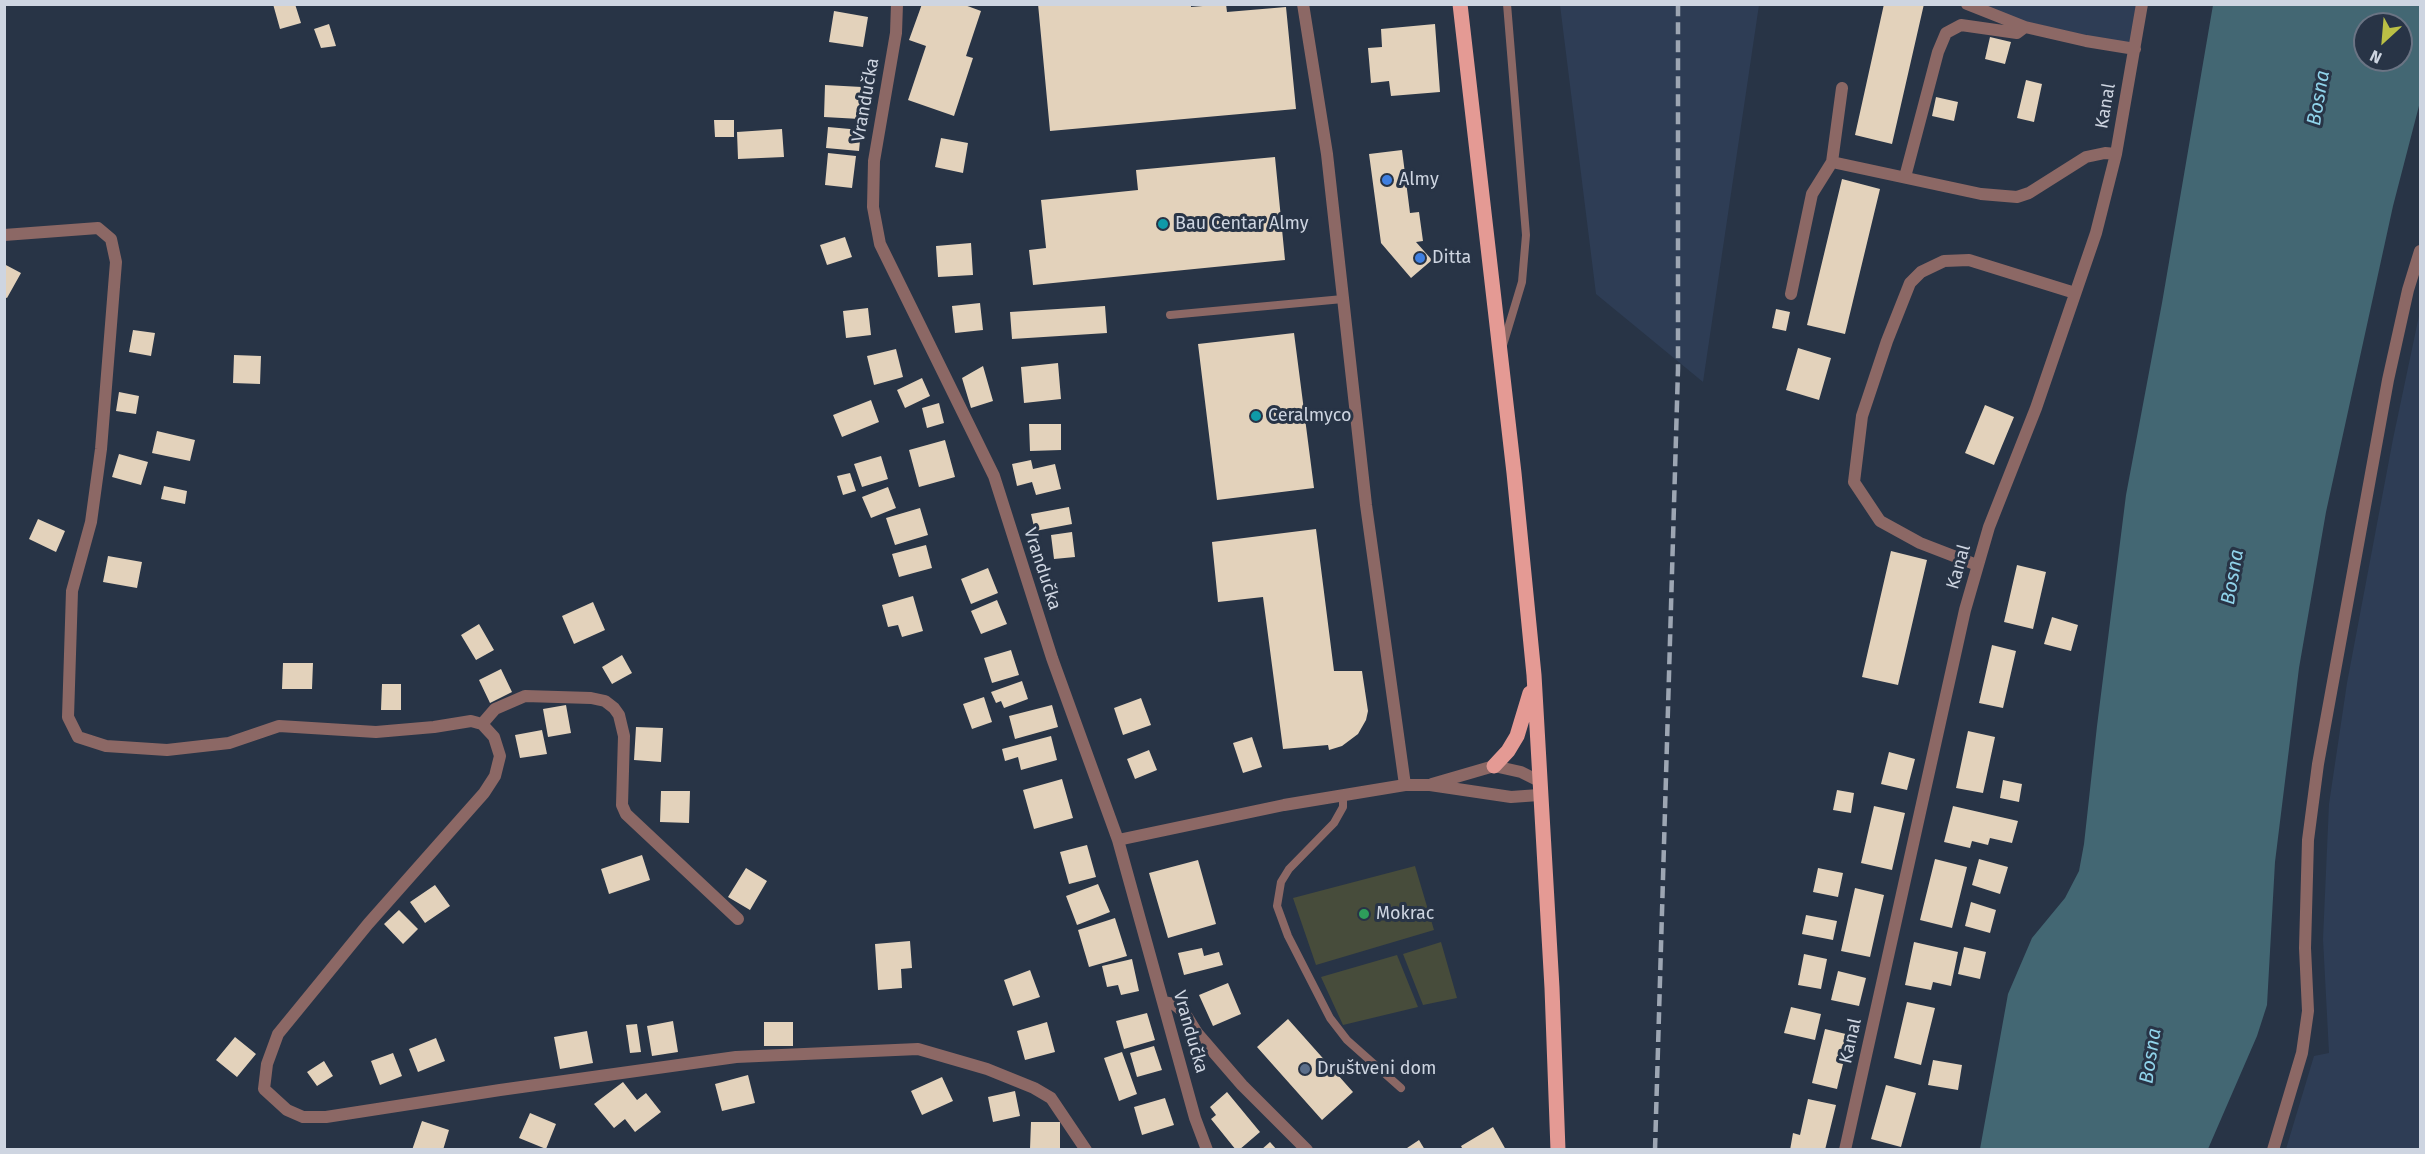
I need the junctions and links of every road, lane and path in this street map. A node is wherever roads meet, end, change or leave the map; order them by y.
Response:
1 (897, 4) edge
2 (1304, 4) edge
3 (1460, 4) edge
4 (1507, 4) edge
5 (1967, 4) edge
6 (2142, 4) edge
7 (2025, 27) junction
8 (2135, 49) junction
9 (1842, 88) dead end
10 (2116, 154) junction
11 (1832, 162) junction
12 (1905, 177) junction
13 (4, 235) edge
14 (2421, 251) edge
15 (2076, 293) junction
16 (1791, 294) dead end
17 (1343, 299) junction
18 (1170, 315) dead end
19 (1500, 354) junction
20 (1977, 565) junction
21 (1534, 675) junction
22 (482, 724) junction
23 (1494, 766) junction
24 (1405, 785) junction
25 (1430, 785) junction
26 (1539, 788) junction
27 (1343, 795) junction
28 (1118, 840) junction
29 (738, 919) dead end
30 (1163, 1002) junction
31 (1401, 1088) dead end
32 (1086, 1149) edge
33 (1207, 1149) edge
34 (1307, 1149) edge
35 (1558, 1149) edge
36 (1845, 1149) edge
37 (2273, 1149) edge

1 - 28 street, Vrandučka
2 - 17 street
3 - 19 main road
4 - 19 lane
5 - 7 street
6 - 8 street, Kanal
7 - 8 street
7 - 12 street
8 - 10 street, Kanal
9 - 11 street
10 - 12 street
10 - 15 street, Kanal
11 - 12 street
11 - 16 street
13 - 22 street
14 - 37 street
15 - 20 street, Kanal
15 - 20 street
17 - 18 lane
17 - 24 street
19 - 21 main road
20 - 36 street, Kanal
21 - 23 main road
21 - 26 main road
22 - 29 street
22 - 32 street
23 - 25 street
23 - 26 street
24 - 25 street
24 - 27 street
25 - 26 street
26 - 35 main road
27 - 28 street
27 - 31 lane
28 - 30 street, Vrandučka
30 - 33 street, Vrandučka
30 - 34 street

